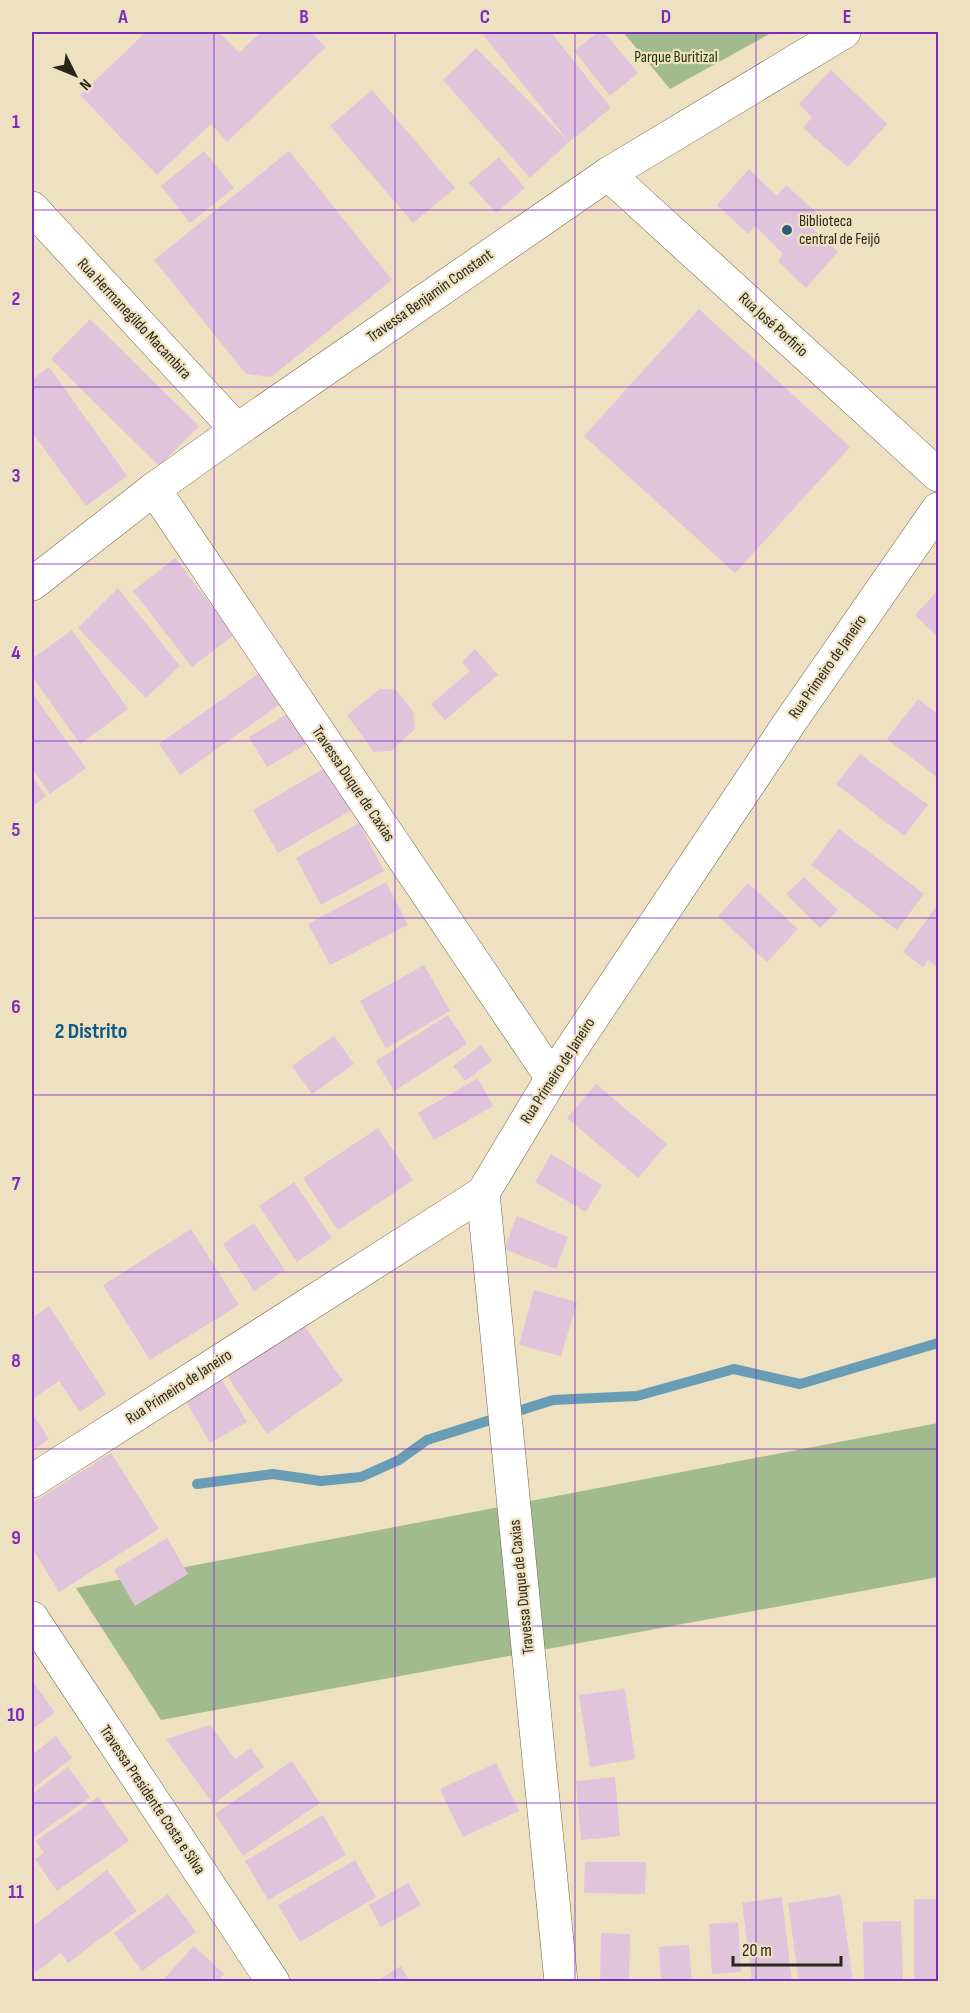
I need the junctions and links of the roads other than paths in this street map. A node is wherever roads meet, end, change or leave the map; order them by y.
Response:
1 (844, 32) edge
2 (608, 174) junction
3 (32, 208) edge
4 (237, 430) junction
5 (939, 475) edge
6 (154, 489) junction
7 (939, 509) edge
8 (32, 584) edge
9 (552, 1078) junction
10 (483, 1193) junction
11 (32, 1481) edge
12 (32, 1618) edge
13 (273, 1982) edge
14 (561, 1982) edge

1 - 2 street, Travessa Benjamin Constant
2 - 4 street, Travessa Benjamin Constant
2 - 5 street, Rua José Porfirio
3 - 4 street, Rua Hermanegildo Macambira
4 - 6 street, Travessa Benjamin Constant
6 - 8 street, Travessa Benjamin Constant
6 - 9 street, Travessa Duque de Caxias
7 - 9 street, Rua Primeiro de Janeiro
9 - 10 street, Rua Primeiro de Janeiro
10 - 11 street, Rua Primeiro de Janeiro
10 - 14 street, Travessa Duque de Caxias
12 - 13 street, Travessa Presidente Costa e Silva

